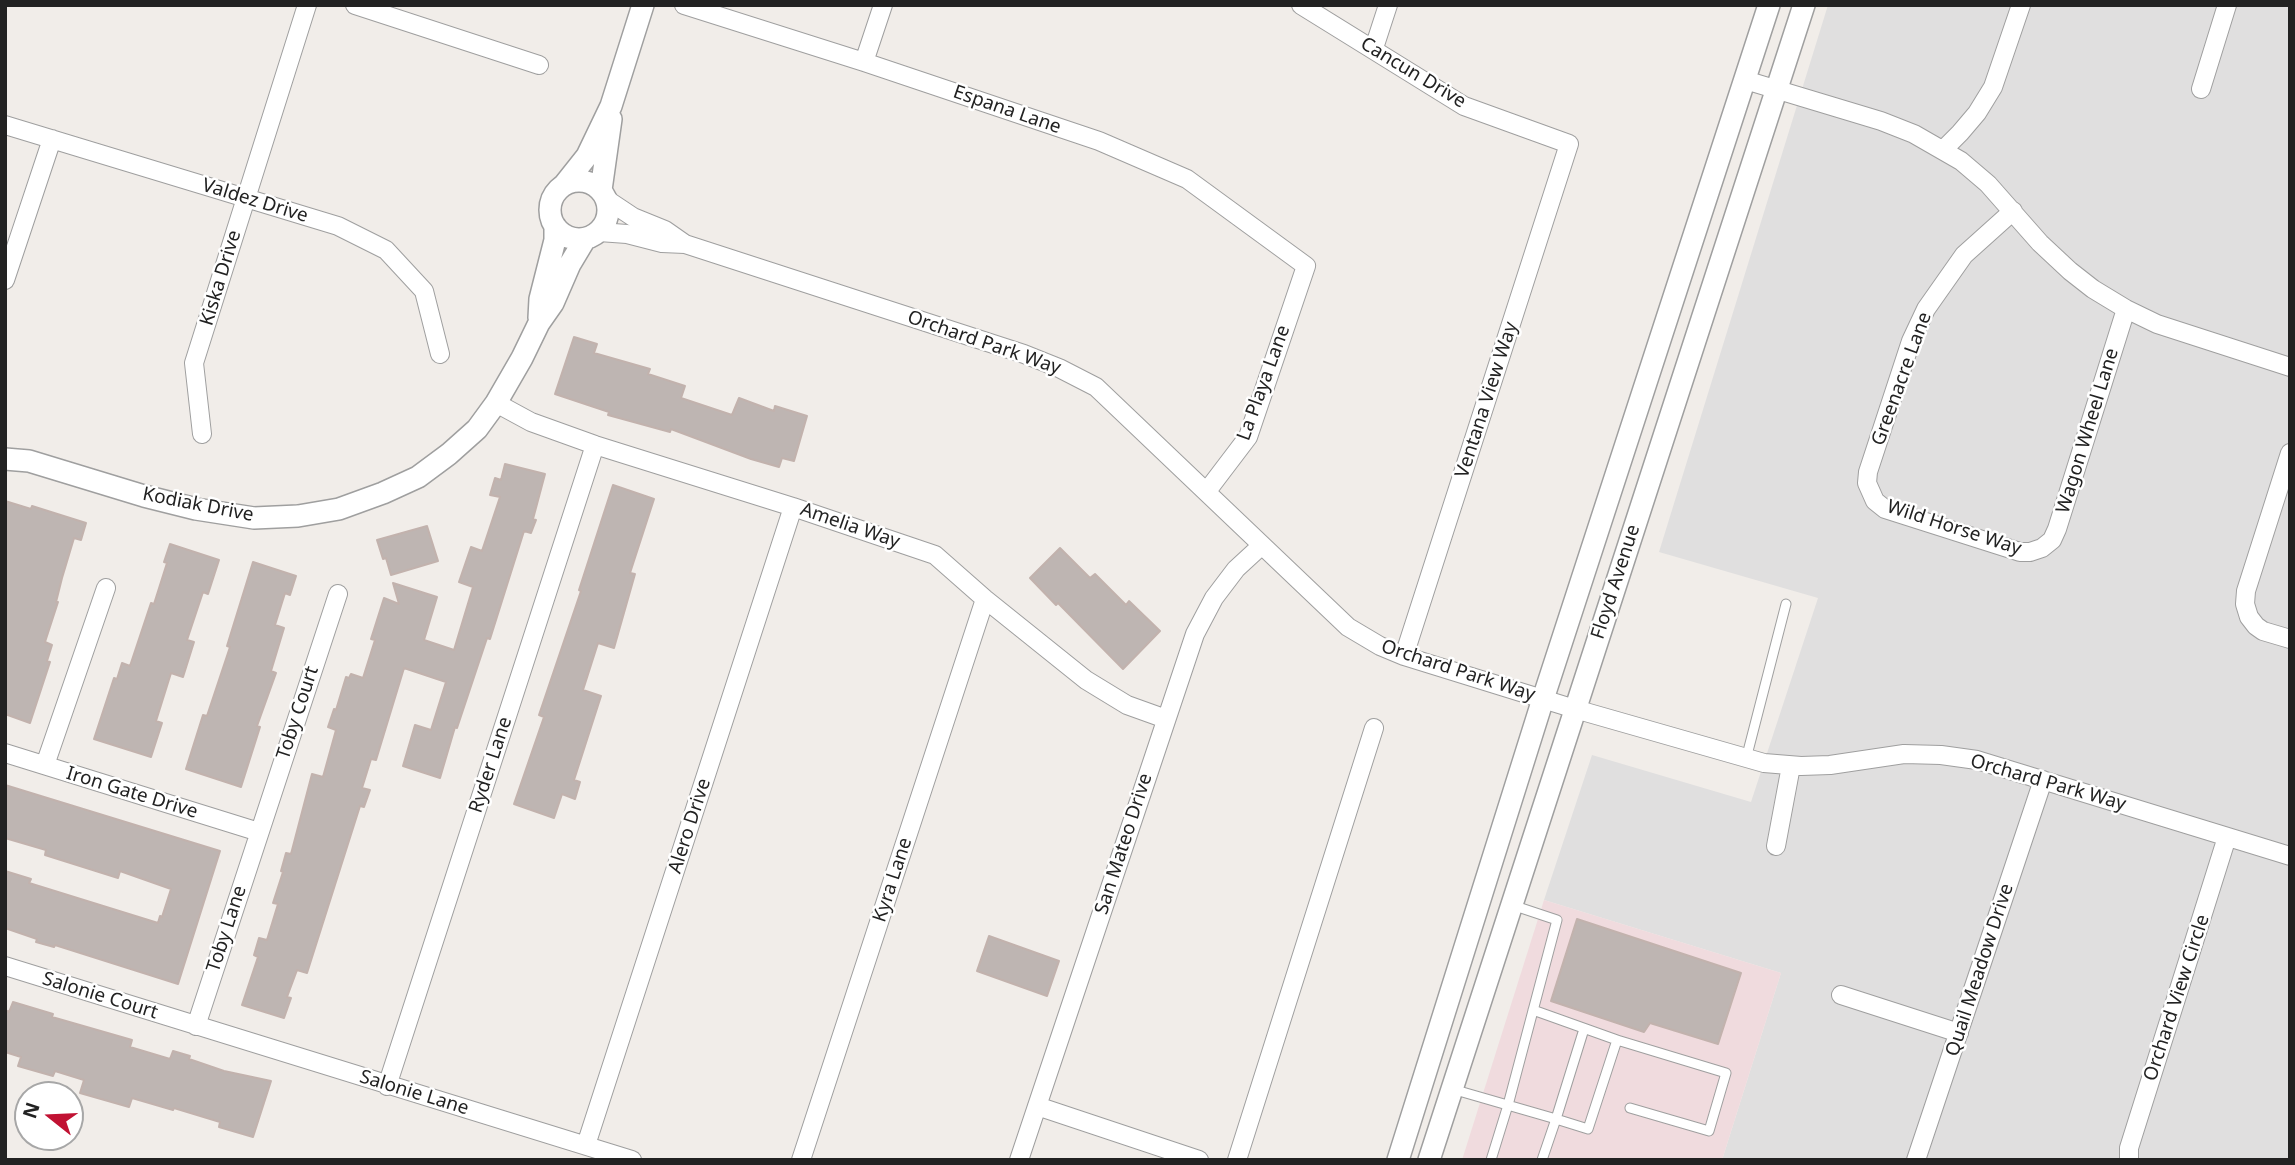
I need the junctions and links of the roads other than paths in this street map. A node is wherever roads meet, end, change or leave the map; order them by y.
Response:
1 (307, 5) edge
2 (355, 5) edge
3 (643, 5) edge
4 (684, 5) edge
5 (883, 5) edge
6 (1301, 5) edge
7 (1388, 5) edge
8 (1769, 5) edge
9 (1804, 5) edge
10 (2021, 5) edge
11 (2227, 5) edge
12 (1374, 48) junction
13 (864, 62) junction
14 (539, 65) dead end
15 (1745, 80) junction
16 (2201, 89) dead end
17 (1776, 90) junction
18 (611, 106) junction
19 (5, 125) edge
20 (52, 139) junction
21 (1569, 144) joint
22 (1943, 149) junction
23 (564, 185) junction
24 (604, 195) junction
25 (246, 198) junction
26 (2013, 211) junction
27 (555, 226) junction
28 (592, 235) junction
29 (685, 244) junction
30 (1306, 266) joint
31 (5, 280) edge
32 (2126, 309) junction
33 (539, 323) junction
34 (440, 354) dead end
35 (2290, 367) edge
36 (496, 403) junction
37 (202, 434) dead end
38 (595, 445) junction
39 (5, 447) edge
40 (2290, 453) edge
41 (5, 459) edge
42 (29, 461) junction
43 (1207, 491) junction
44 (1871, 495) joint
45 (793, 507) junction
46 (1261, 546) junction
47 (2042, 548) joint
48 (106, 588) dead end
49 (338, 594) dead end
50 (985, 599) junction
51 (1786, 604) dead end
52 (2290, 639) edge
53 (1404, 656) junction
54 (1543, 699) junction
55 (1575, 709) junction
56 (1166, 719) junction
57 (1374, 728) dead end
58 (5, 753) edge
59 (1746, 759) junction
60 (45, 765) junction
61 (1791, 766) junction
62 (2043, 780) junction
63 (258, 832) junction
64 (2227, 837) junction
65 (1776, 846) dead end
66 (2290, 856) edge
67 (1511, 905) junction
68 (5, 966) edge
69 (1841, 995) dead end
70 (1533, 1010) junction
71 (196, 1026) junction
72 (1584, 1029) junction
73 (1959, 1032) junction
74 (1617, 1040) junction
75 (387, 1086) junction
76 (1452, 1089) junction
77 (1508, 1105) junction
78 (1037, 1107) junction
79 (1630, 1108) dead end
80 (1556, 1119) junction
81 (586, 1145) junction
82 (632, 1160) edge
83 (801, 1160) edge
84 (1019, 1160) edge
85 (1199, 1160) edge
86 (1237, 1160) edge
87 (1398, 1160) edge
88 (1429, 1160) edge
89 (1491, 1160) edge
90 (1542, 1160) edge
91 (1916, 1160) edge
92 (2129, 1160) edge

1 - 25 street, Kiska Drive
2 - 14 street
3 - 18 street
4 - 13 street, Espana Lane
5 - 13 street
6 - 12 street, Cancun Drive
7 - 12 street
8 - 15 street, Floyd Avenue
9 - 17 street, Floyd Avenue
10 - 22 street
11 - 16 street
12 - 21 street, Cancun Drive
13 - 30 street, Espana Lane
15 - 17 street
15 - 54 street, Floyd Avenue
17 - 22 street
17 - 55 street, Floyd Avenue
18 - 23 street
18 - 24 street
19 - 20 street, Valdez Drive
20 - 25 street, Valdez Drive
20 - 31 street
21 - 53 street, Ventana View Way
22 - 26 street
23 - 24 street
23 - 27 street
24 - 28 street
24 - 29 street, Orchard Park Way
25 - 34 street, Valdez Drive
25 - 37 street, Kiska Drive
26 - 32 street
26 - 44 street, Greenacre Lane
27 - 28 street
27 - 33 street, Kodiak Drive
28 - 29 street, Orchard Park Way
28 - 33 street, Kodiak Drive
29 - 43 street, Orchard Park Way
30 - 43 street, La Playa Lane
32 - 35 street
32 - 47 street, Wagon Wheel Lane
33 - 36 street, Kodiak Drive
36 - 38 street, Amelia Way
36 - 42 street, Kodiak Drive
38 - 45 street, Amelia Way
38 - 75 street, Ryder Lane
39 - 42 street, Kodiak Drive
40 - 52 street
41 - 42 street, Kodiak Drive
43 - 46 street, Orchard Park Way
44 - 47 street, Wild Horse Way
45 - 50 street, Amelia Way
45 - 81 street, Alero Drive
46 - 53 street, Orchard Park Way
46 - 56 street, San Mateo Drive
48 - 60 street
49 - 63 street, Toby Court
50 - 56 street, Amelia Way
50 - 83 street, Kyra Lane
51 - 59 lane
53 - 54 street, Orchard Park Way
54 - 55 street, Orchard Park Way
54 - 87 street, Floyd Avenue
55 - 59 street, Orchard Park Way
55 - 67 street, Floyd Avenue
56 - 78 street, San Mateo Drive
57 - 86 street
58 - 60 street, Iron Gate Drive
59 - 61 street, Orchard Park Way
60 - 63 street, Iron Gate Drive
61 - 62 street, Orchard Park Way
61 - 65 street
62 - 64 street, Orchard Park Way
62 - 73 street, Quail Meadow Drive
63 - 71 street, Toby Lane
64 - 66 street, Orchard Park Way
64 - 92 street, Orchard View Circle
67 - 70 lane
67 - 76 street, Floyd Avenue
68 - 71 street, Salonie Court
69 - 73 street
70 - 72 lane
70 - 77 lane
71 - 75 street, Salonie Lane
72 - 74 lane
72 - 80 lane
73 - 91 street, Quail Meadow Drive
74 - 79 lane
74 - 80 lane
75 - 81 street, Salonie Lane
76 - 77 lane
76 - 88 street, Floyd Avenue
77 - 80 lane
77 - 89 lane
78 - 84 street, San Mateo Drive
78 - 85 street
80 - 90 lane
81 - 82 street, Salonie Lane

